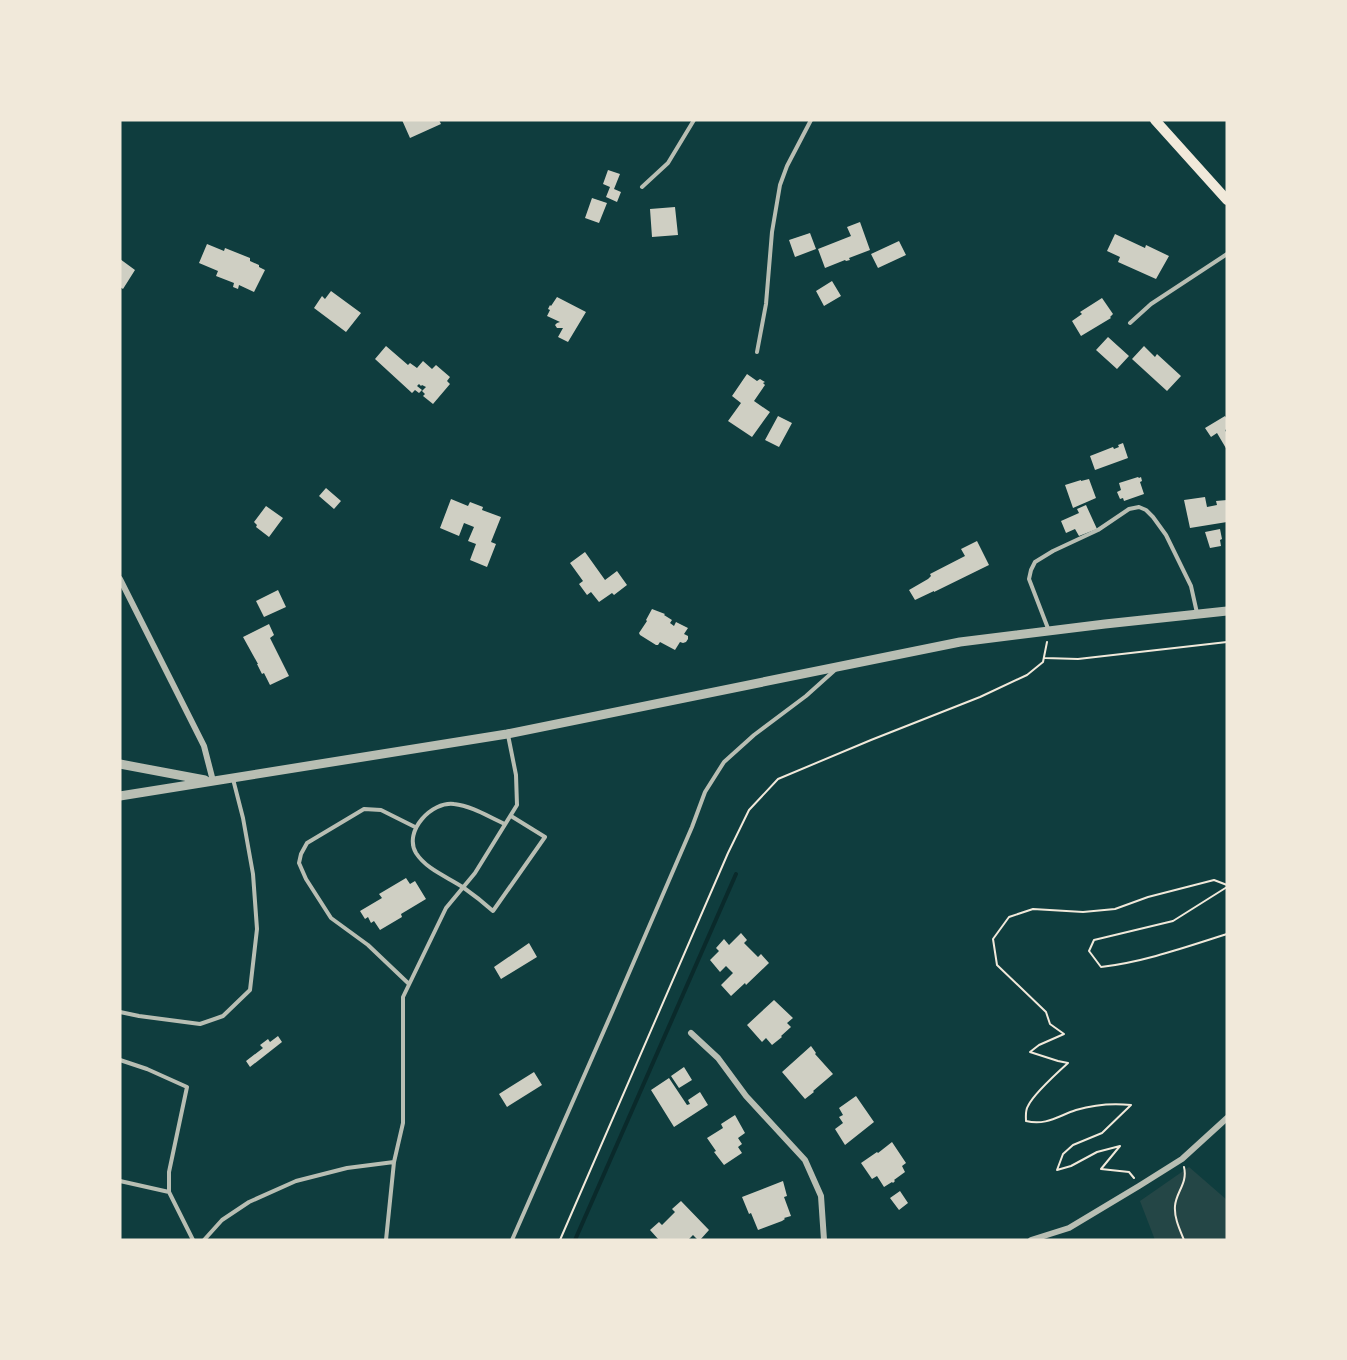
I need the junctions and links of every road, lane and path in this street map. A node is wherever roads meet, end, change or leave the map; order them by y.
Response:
1 (694, 120) edge
2 (811, 120) edge
3 (1155, 120) edge
4 (642, 187) dead end
5 (1227, 200) edge
6 (1227, 254) edge
7 (1130, 323) dead end
8 (757, 352) dead end
9 (120, 579) edge
10 (1227, 611) edge
11 (1197, 614) junction
12 (1049, 631) junction
13 (1227, 642) edge
14 (1044, 658) junction
15 (838, 667) junction
16 (507, 734) junction
17 (120, 764) edge
18 (233, 778) junction
19 (213, 781) junction
20 (120, 796) edge
21 (511, 816) junction
22 (506, 824) junction
23 (415, 827) junction
24 (1227, 886) edge
25 (463, 888) junction
26 (1227, 934) edge
27 (410, 984) junction
28 (120, 1011) edge
29 (691, 1033) dead end
30 (120, 1060) edge
31 (1227, 1118) edge
32 (1182, 1159) junction
33 (394, 1162) junction
34 (120, 1180) edge
35 (1139, 1186) junction
36 (169, 1192) junction
37 (193, 1240) edge
38 (204, 1240) edge
39 (386, 1240) edge
40 (512, 1240) edge
41 (560, 1240) edge
42 (824, 1240) edge
43 (1031, 1240) edge
44 (1184, 1240) edge

1 - 4 lane
2 - 8 lane
3 - 5 main road
6 - 7 lane
9 - 19 street
10 - 11 street
11 - 12 street
11 - 12 lane
12 - 14 path
12 - 15 street
13 - 14 path
14 - 41 path
15 - 16 street
15 - 40 lane
16 - 18 street
16 - 21 lane
17 - 19 street
18 - 19 street
18 - 28 lane
19 - 20 street
21 - 22 lane
21 - 25 lane
22 - 23 lane
22 - 25 lane
23 - 25 lane
23 - 27 lane
24 - 26 path
24 - 35 path
25 - 27 lane
27 - 33 lane
29 - 42 street
30 - 36 lane
31 - 32 street
32 - 35 street
32 - 44 path
33 - 38 lane
33 - 39 lane
34 - 36 lane
35 - 43 street
36 - 37 lane

